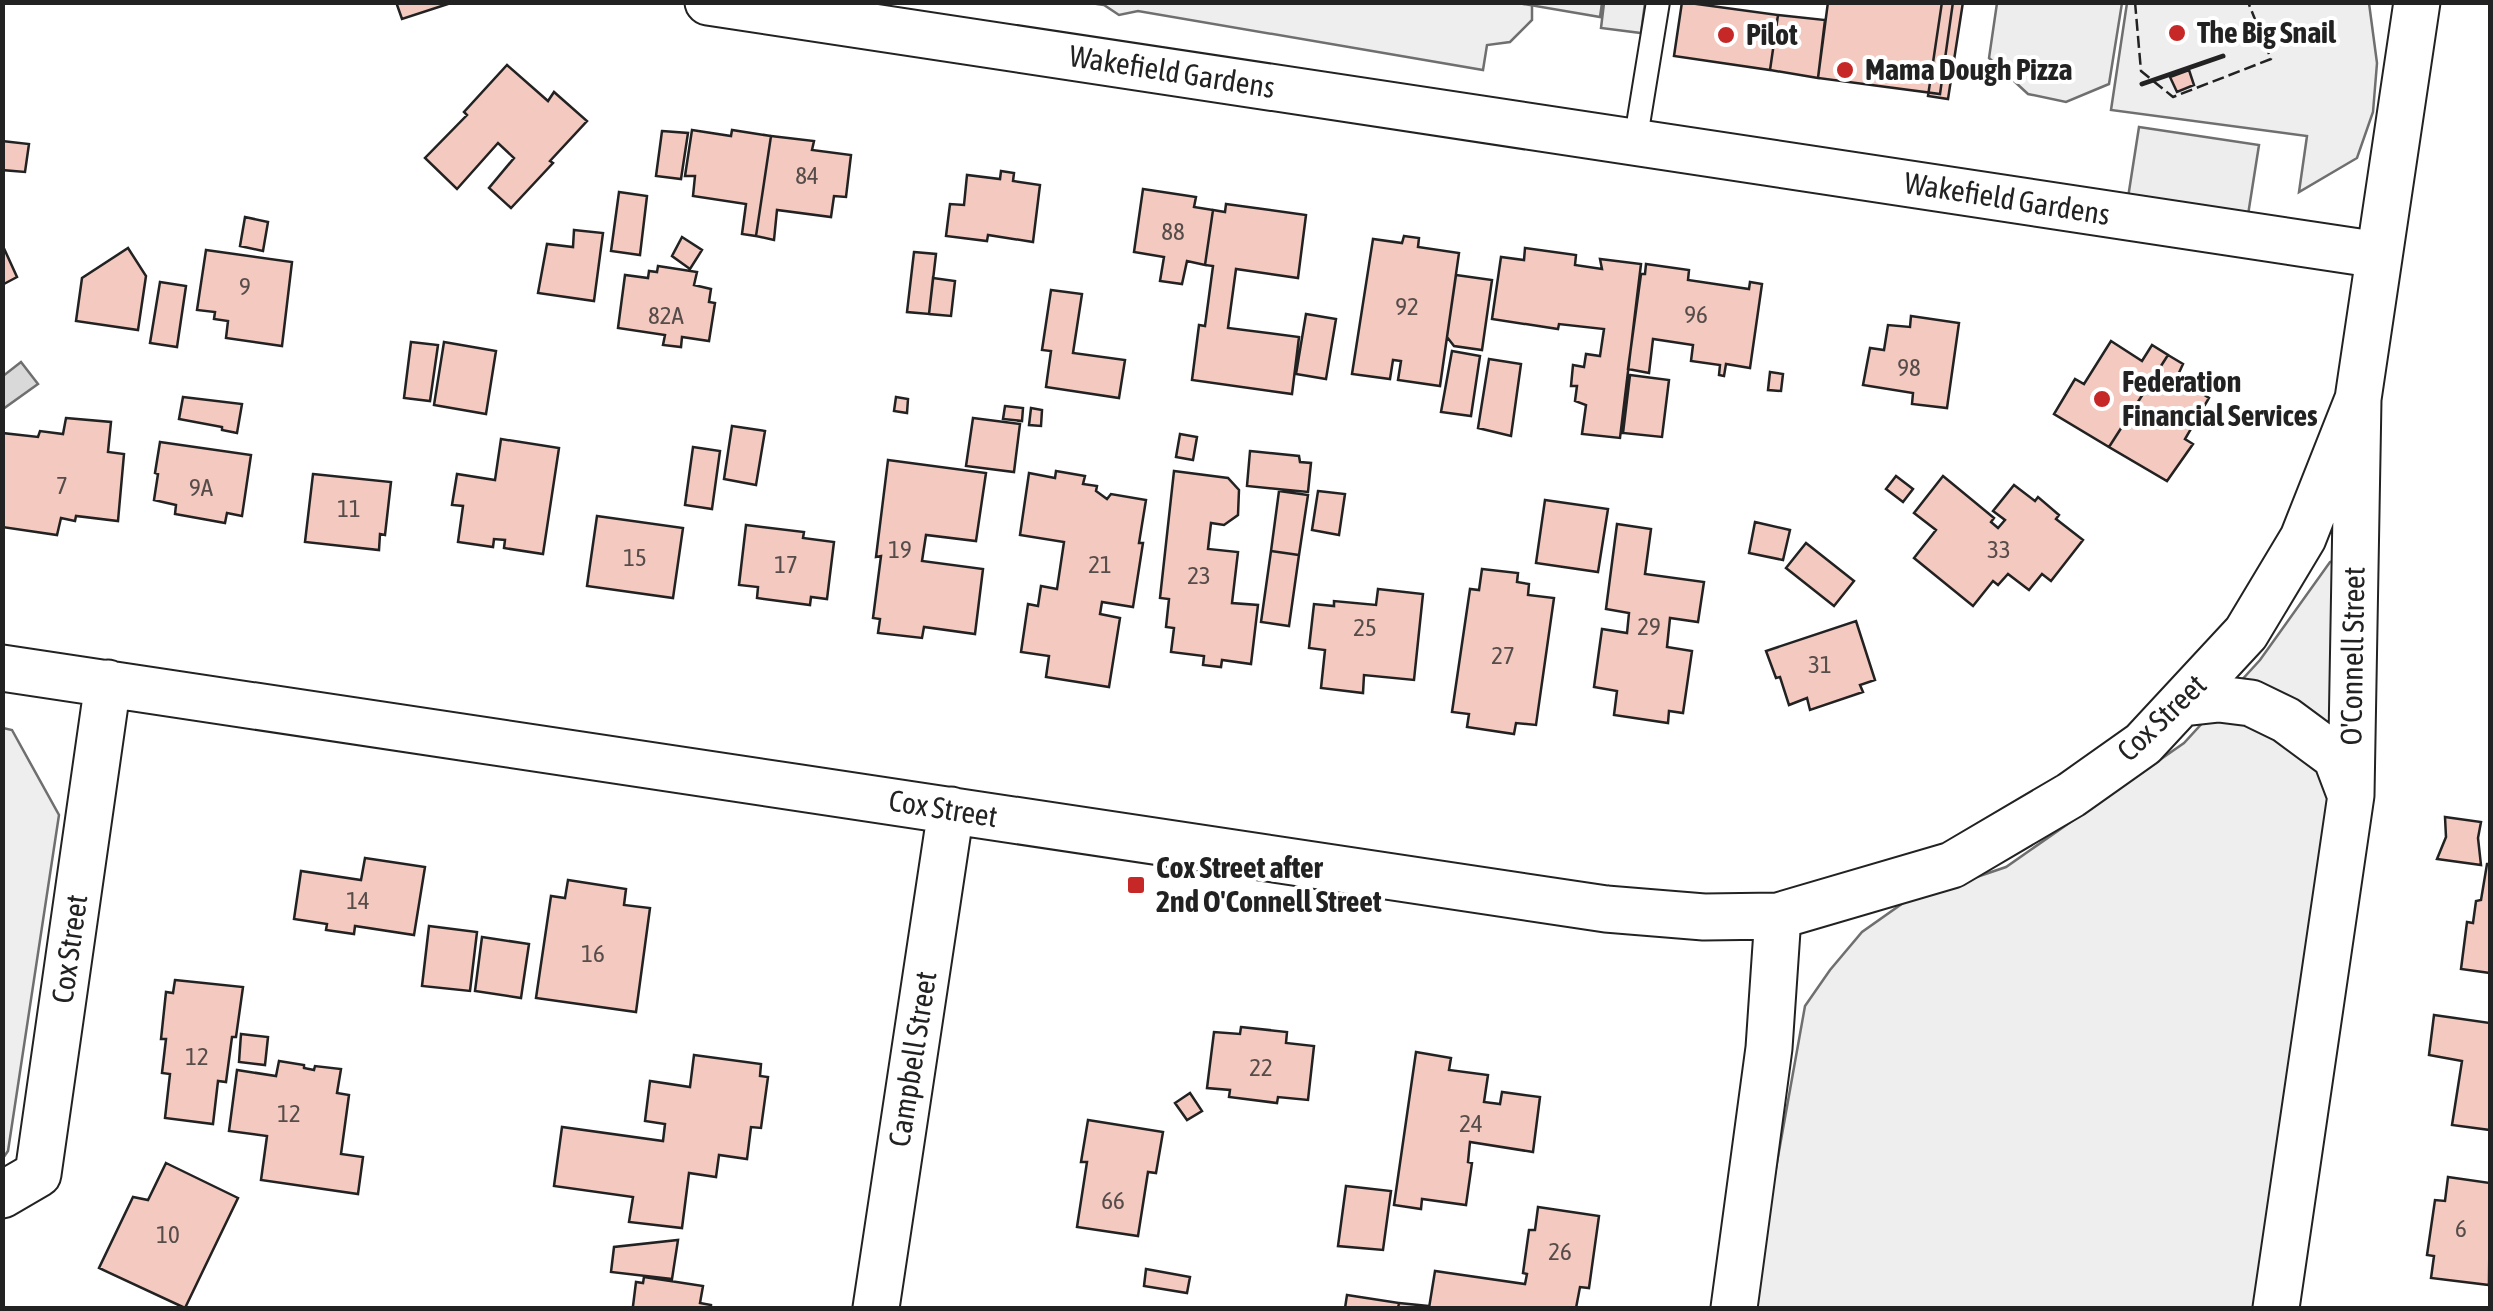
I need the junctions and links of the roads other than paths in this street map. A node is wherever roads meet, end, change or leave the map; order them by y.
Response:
1 (708, 2) edge
2 (1658, 2) edge
3 (2417, 2) edge
4 (1636, 143) junction
5 (2380, 255) junction
6 (2358, 399) junction
7 (2, 668) edge
8 (108, 684) junction
9 (2183, 702) junction
10 (2351, 796) junction
11 (951, 810) junction
12 (1778, 916) junction
13 (2, 1195) edge
14 (876, 1308) edge
15 (1734, 1308) edge
16 (2276, 1308) edge

1 - 4 street, Wakefield Gardens
2 - 4 lane
3 - 5 street, O'Connell Street
4 - 5 street, Wakefield Gardens
5 - 6 street, O'Connell Street
6 - 9 street, Cox Street
6 - 10 street, O'Connell Street
7 - 8 street, Cox Street
8 - 11 street, Cox Street
8 - 13 street, Cox Street
9 - 10 street
9 - 12 street, Cox Street
10 - 16 street, O'Connell Street
11 - 12 street, Cox Street
11 - 14 street, Campbell Street
12 - 15 street

